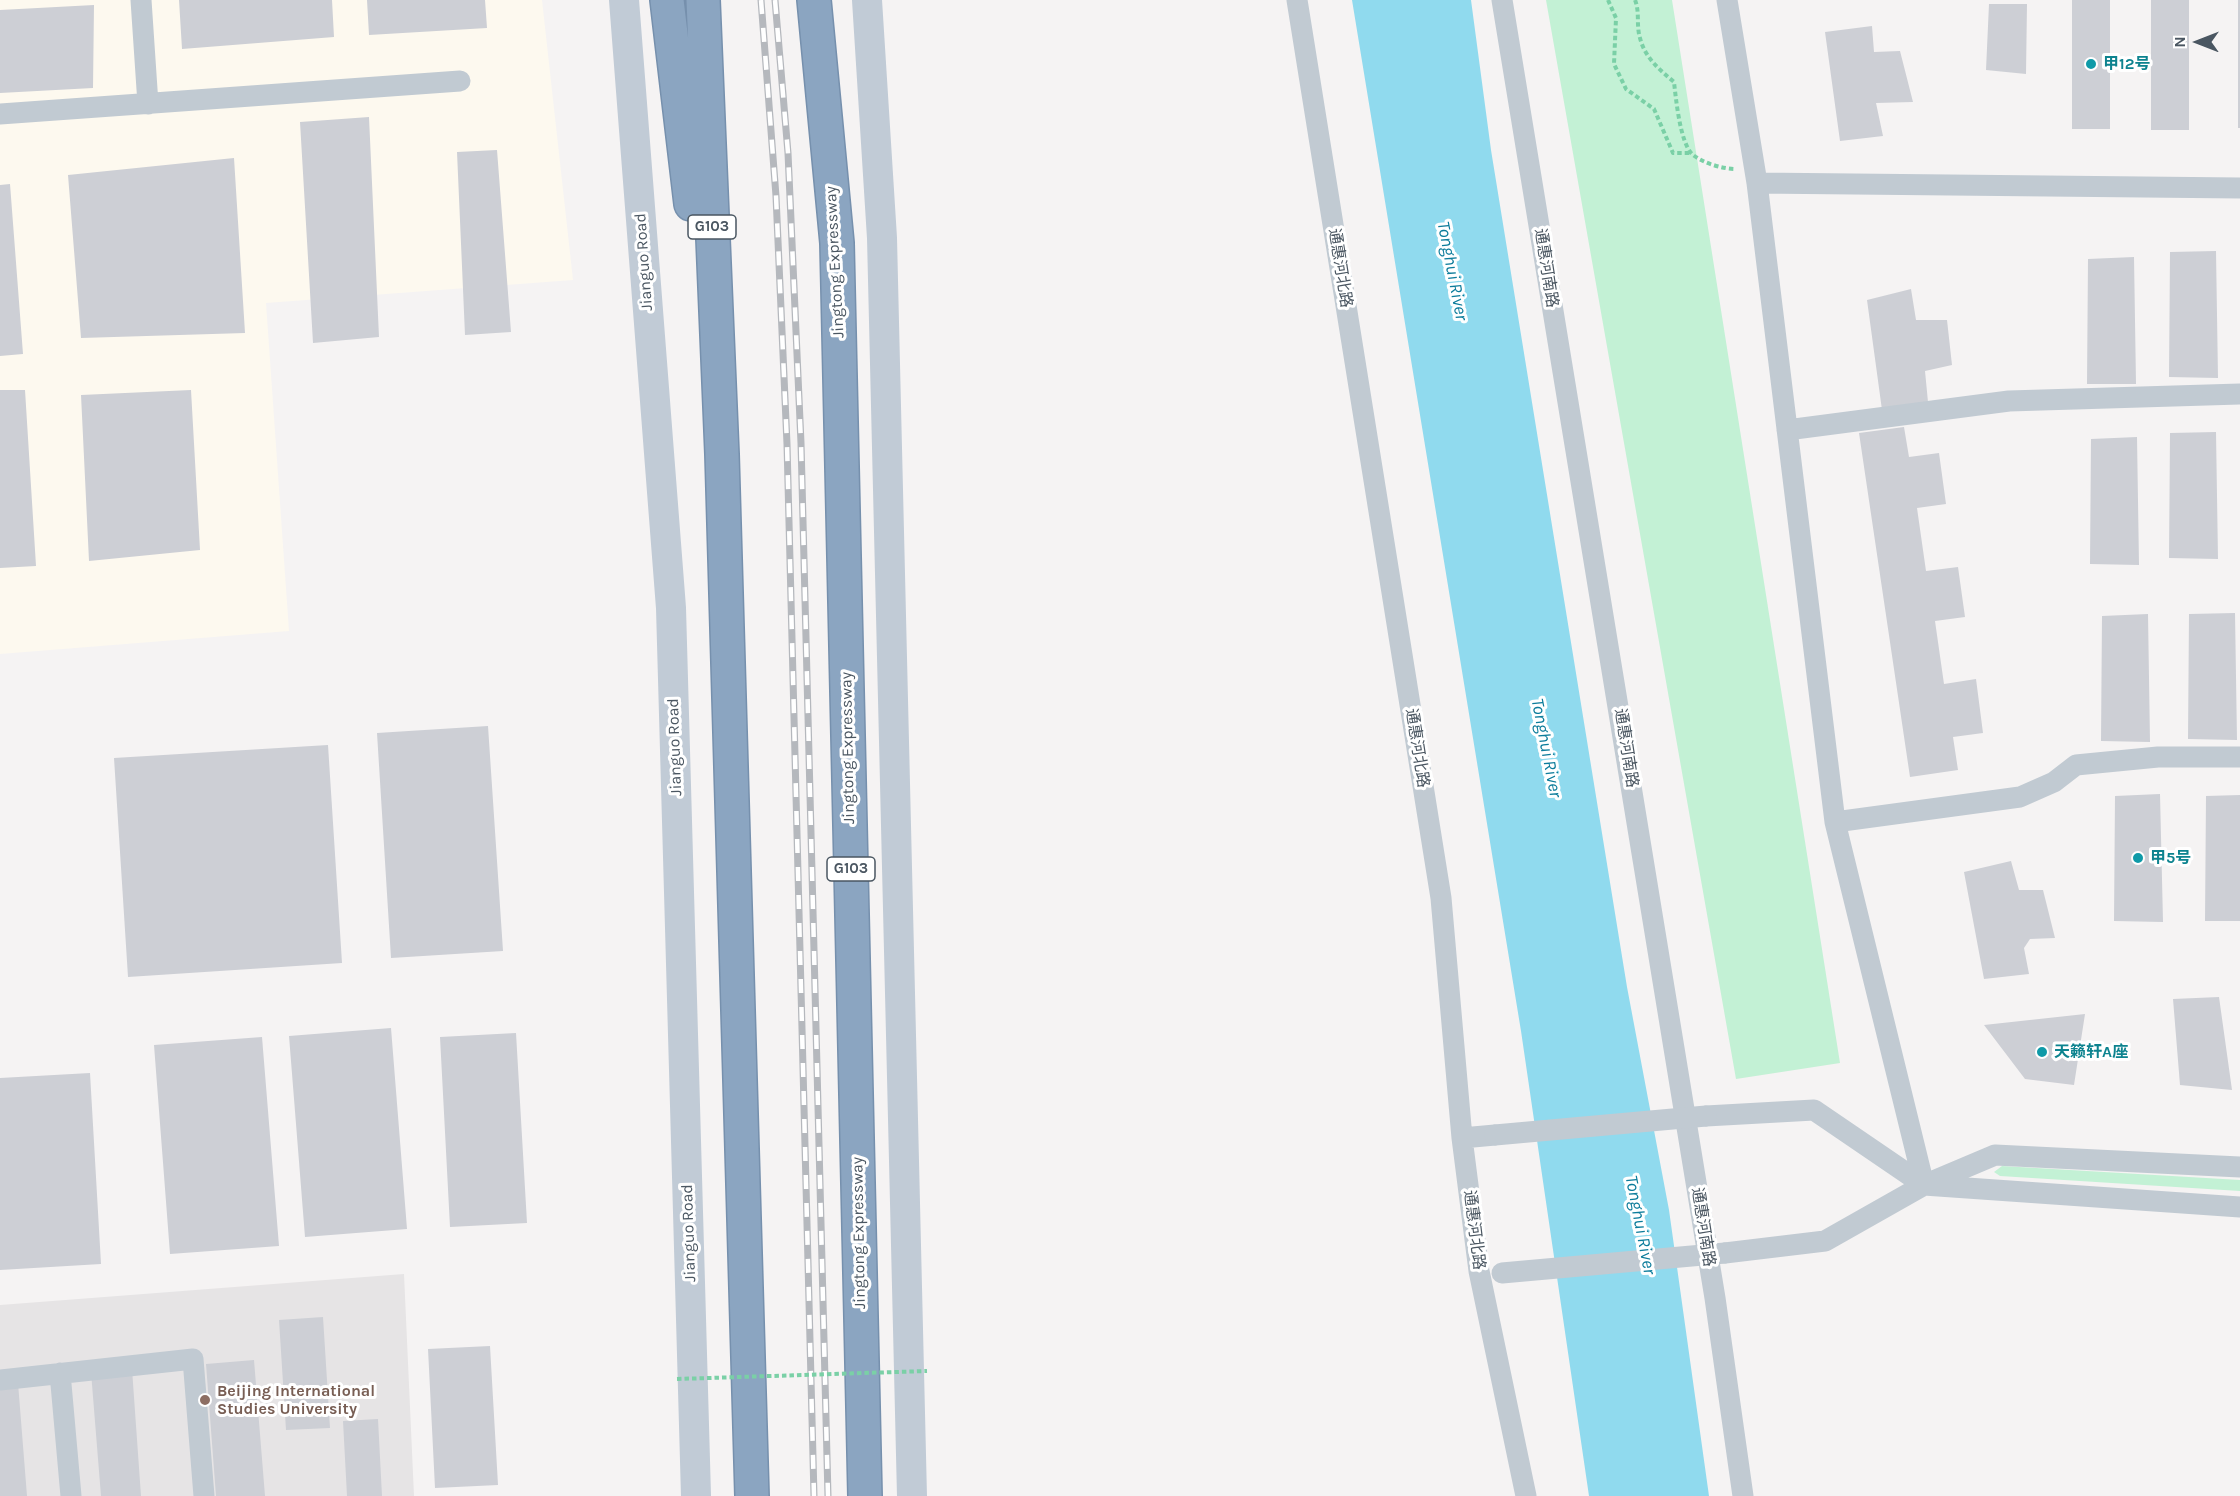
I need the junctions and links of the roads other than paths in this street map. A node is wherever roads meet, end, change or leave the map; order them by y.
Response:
1 (141, 0) edge
2 (624, 0) edge
3 (667, 0) edge
4 (703, 0) edge
5 (814, 0) edge
6 (836, 0) edge
7 (867, 0) edge
8 (1297, 0) edge
9 (1502, 0) edge
10 (1727, 0) edge
11 (460, 81) dead end
12 (148, 104) junction
13 (0, 114) edge
14 (1756, 176) junction
15 (2240, 188) edge
16 (837, 243) junction
17 (2240, 394) edge
18 (1787, 430) junction
19 (722, 454) junction
20 (2240, 757) edge
21 (1835, 822) junction
22 (1462, 1138) junction
23 (2240, 1167) edge
24 (1924, 1185) junction
25 (2240, 1207) edge
26 (1479, 1271) junction
27 (60, 1373) junction
28 (0, 1380) edge
29 (71, 1496) edge
30 (204, 1496) edge
31 (696, 1496) edge
32 (752, 1496) edge
33 (865, 1496) edge
34 (912, 1496) edge
35 (1526, 1496) edge
36 (1743, 1496) edge

1 - 12 street
2 - 31 main road, Jianguo Road
3 - 19 highway
4 - 19 highway, G103
5 - 16 highway, Jingtong Expressway / G103
6 - 16 highway
7 - 34 main road
8 - 22 street, 通惠河北路
9 - 36 street, 通惠河南路
10 - 14 street
11 - 12 street
12 - 13 street
14 - 15 street
14 - 18 street
16 - 33 highway, Jingtong Expressway / G103
17 - 18 street
18 - 21 street
19 - 32 highway, G103
20 - 21 street
21 - 24 street
22 - 24 street, bridge
22 - 26 street, 通惠河北路
23 - 24 street
24 - 25 street
24 - 26 street, bridge
26 - 35 street, 通惠河北路
27 - 28 street
27 - 29 street
27 - 30 street

